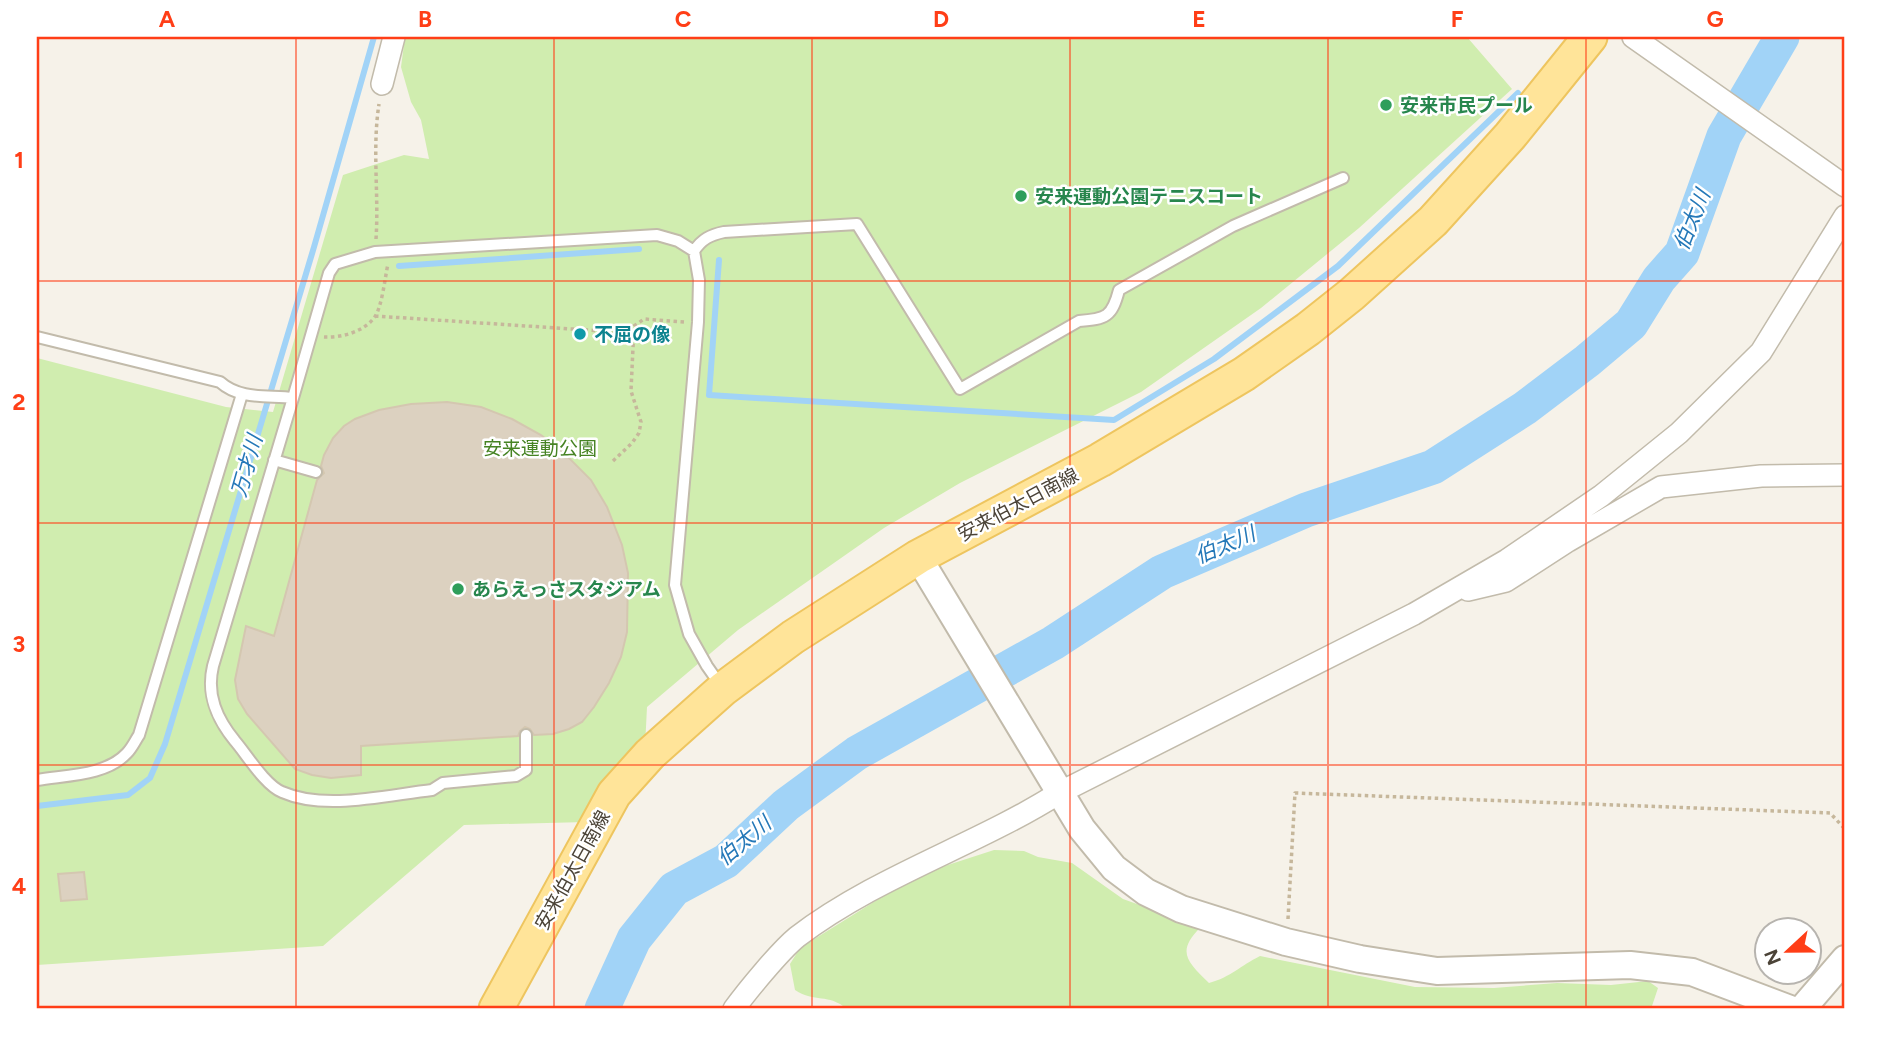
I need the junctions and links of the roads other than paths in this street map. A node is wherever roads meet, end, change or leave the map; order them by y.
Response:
1 (394, 37) edge
2 (1590, 37) edge
3 (1633, 37) edge
4 (382, 84) road end
5 (1343, 178) dead end
6 (1845, 186) edge
7 (1845, 216) edge
8 (694, 251) junction
9 (37, 337) edge
10 (242, 394) junction
11 (293, 398) junction
12 (274, 460) junction
13 (316, 472) dead end
14 (1845, 475) edge
15 (918, 556) junction
16 (1439, 598) junction
17 (723, 689) junction
18 (526, 735) dead end
19 (37, 780) edge
20 (1055, 788) junction
21 (1845, 959) edge
22 (496, 1009) edge
23 (734, 1009) edge
24 (1790, 1009) edge
25 (1802, 1009) edge

1 - 4 street
2 - 15 main road, 安来伯太日南線
3 - 6 street
5 - 8 lane
7 - 16 street
8 - 11 lane
8 - 17 lane
9 - 10 lane
10 - 11 lane
10 - 19 lane
11 - 12 lane
12 - 13 lane
12 - 18 lane
14 - 16 street
15 - 17 main road, 安来伯太日南線
15 - 20 street
16 - 20 street
17 - 22 main road, 安来伯太日南線
20 - 23 street
20 - 24 street
21 - 25 street

